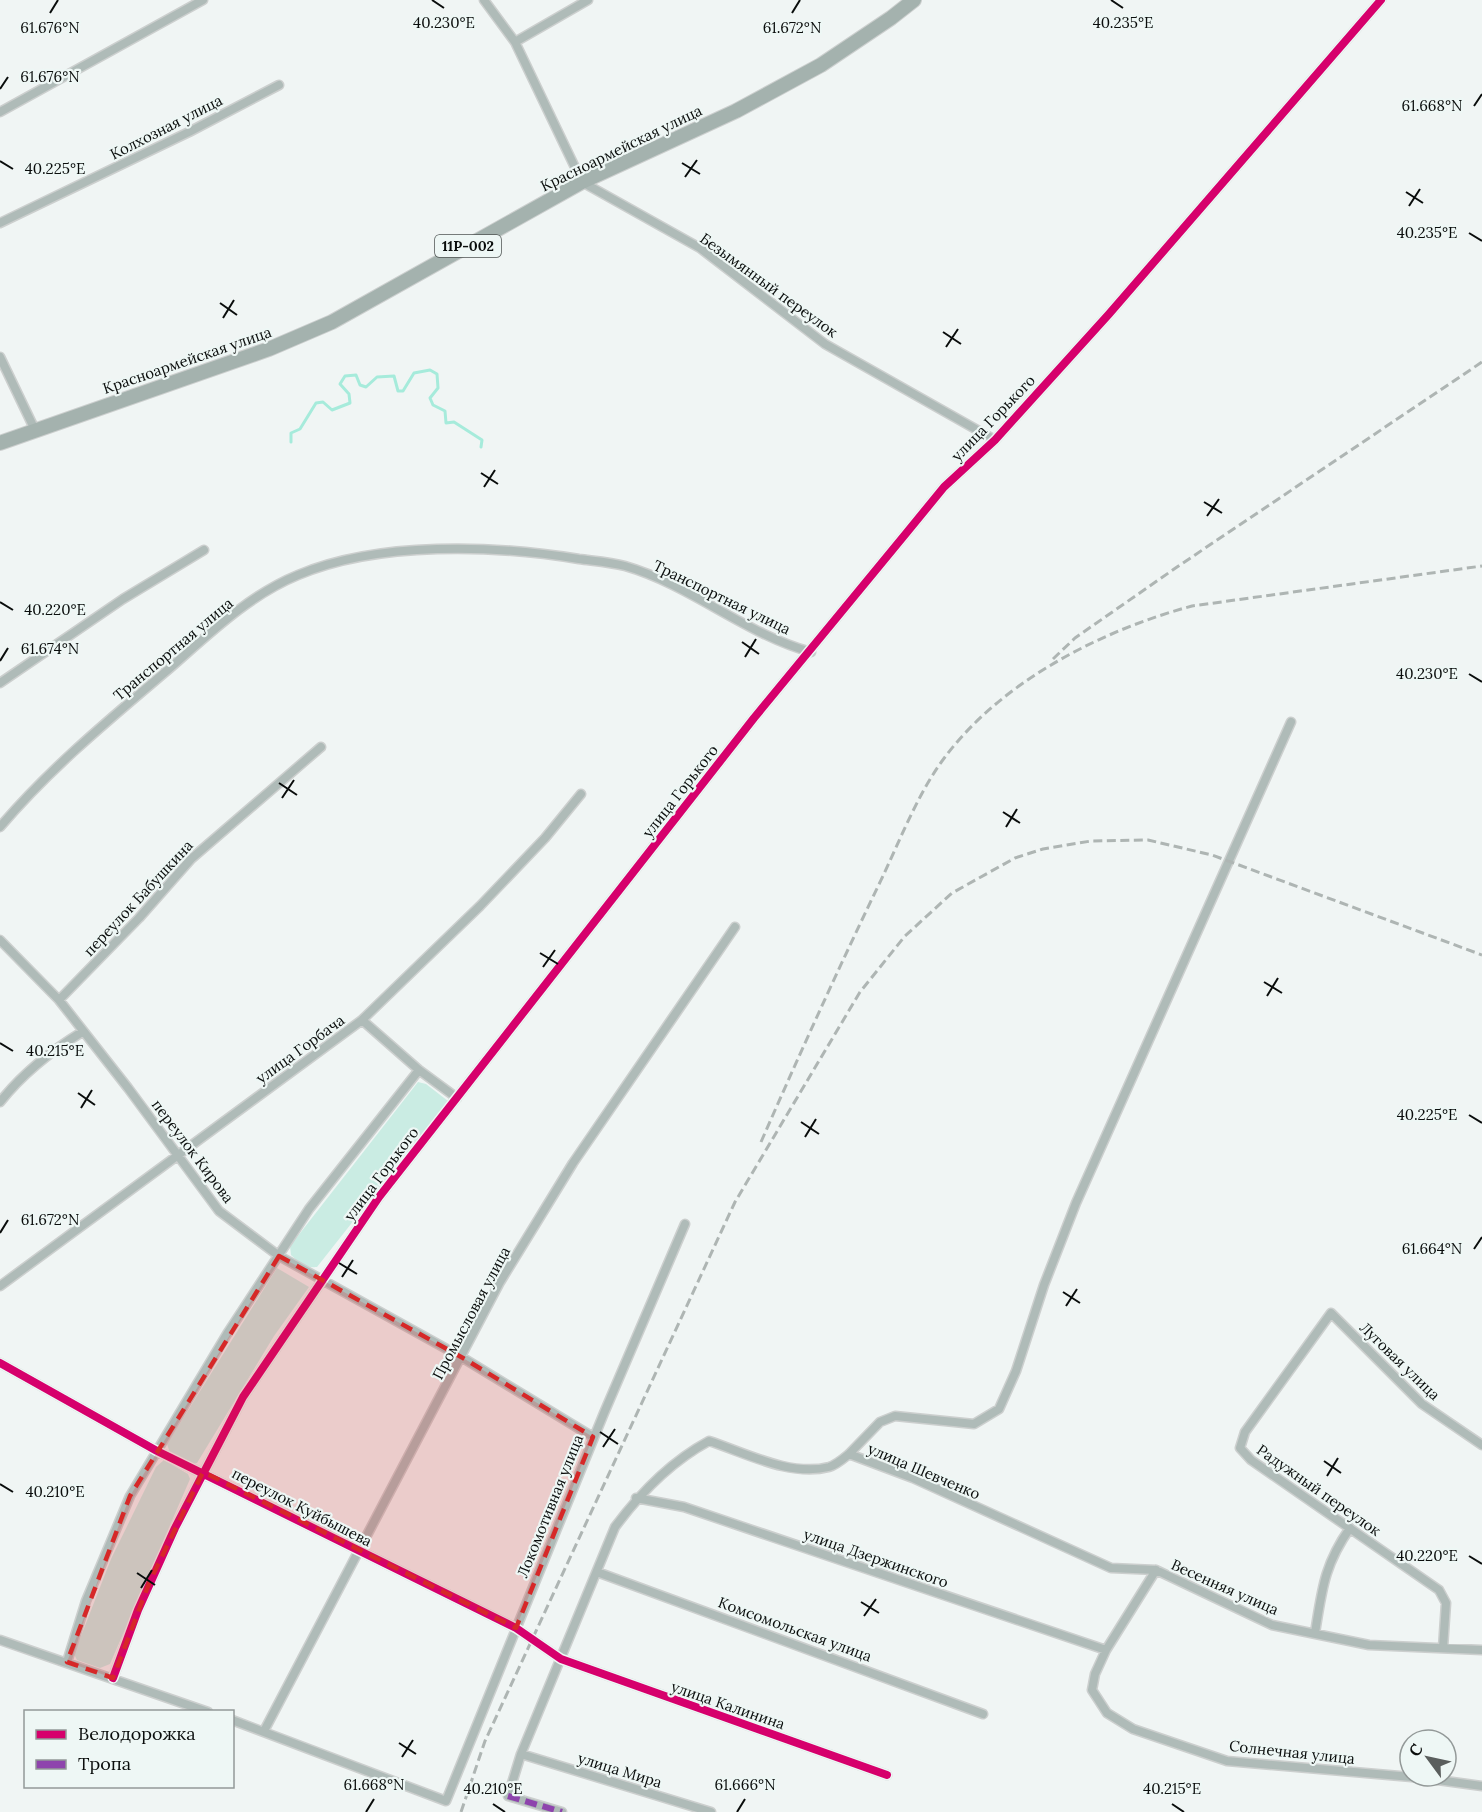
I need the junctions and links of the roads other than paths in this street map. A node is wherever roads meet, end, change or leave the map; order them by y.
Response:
1 (203, 0) edge
2 (484, 0) edge
3 (588, 0) edge
4 (914, 0) edge
5 (1381, 0) edge
6 (515, 42) junction
7 (279, 84) dead end
8 (0, 112) edge
9 (582, 182) junction
10 (0, 223) edge
11 (0, 357) edge
12 (35, 430) junction
13 (995, 440) junction
14 (0, 443) edge
15 (204, 550) dead end
16 (811, 652) junction
17 (0, 683) edge
18 (1291, 722) dead end
19 (321, 747) dead end
20 (581, 794) dead end
21 (0, 827) edge
22 (735, 927) dead end
23 (0, 940) edge
24 (59, 1000) junction
25 (362, 1020) junction
26 (82, 1032) junction
27 (419, 1070) junction
28 (457, 1098) junction
29 (0, 1102) edge
30 (178, 1157) junction
31 (685, 1224) dead end
32 (279, 1256) junction
33 (321, 1279) junction
34 (2, 1281) edge
35 (1331, 1313) joint
36 (463, 1358) junction
37 (0, 1363) edge
38 (593, 1437) junction
39 (1482, 1445) edge
40 (157, 1451) junction
41 (849, 1454) junction
42 (203, 1472) junction
43 (636, 1498) junction
44 (1350, 1528) junction
45 (359, 1551) junction
46 (1156, 1570) junction
47 (597, 1572) junction
48 (516, 1628) junction
49 (1315, 1633) junction
50 (0, 1640) edge
51 (1443, 1648) junction
52 (1106, 1650) junction
53 (1482, 1650) edge
54 (561, 1659) junction
55 (67, 1662) junction
56 (113, 1678) junction
57 (202, 1710) edge
58 (982, 1714) dead end
59 (234, 1721) edge
60 (264, 1731) junction
61 (521, 1754) junction
62 (887, 1775) dead end
63 (1482, 1786) edge
64 (562, 1812) edge
65 (711, 1812) edge

1 - 8 street
2 - 6 street
3 - 6 street
4 - 9 main road, Красноармейская улица / 11Р-002
5 - 13 street, улица Горького
6 - 9 street
7 - 10 street, Колхозная улица
9 - 12 main road, Красноармейская улица / 11Р-002
9 - 13 street, Безымянный переулок
11 - 12 street
12 - 14 main road, Красноармейская улица / 11Р-002
13 - 16 street, улица Горького
15 - 17 street
16 - 21 street, Транспортная улица
16 - 28 street, улица Горького
18 - 41 street
19 - 24 street, переулок Бабушкина
20 - 25 street, улица Горбача
22 - 36 street, Промысловая улица
23 - 24 street, переулок Кирова
24 - 26 street, переулок Кирова
25 - 27 street
25 - 30 street, улица Горбача
26 - 29 street
26 - 30 street, переулок Кирова
27 - 28 street
27 - 32 street
28 - 33 street, улица Горького
30 - 32 street, переулок Кирова
30 - 34 street, улица Горбача
31 - 38 street, Локомотивная улица
32 - 33 street, переулок Кирова
32 - 40 street
33 - 36 street, переулок Кирова
33 - 42 street, улица Горького
35 - 39 street, Луговая улица
35 - 44 street, Радужный переулок
36 - 38 street, переулок Кирова
36 - 45 street, Промысловая улица
37 - 40 street, переулок Куйбышева
38 - 48 street, Локомотивная улица
40 - 42 street, переулок Куйбышева
40 - 55 street
41 - 43 street, улица Шевченко
41 - 46 street, улица Шевченко
42 - 45 street, переулок Куйбышева
42 - 56 street, улица Горького
43 - 47 street, улица Шевченко
43 - 52 street, улица Дзержинского
44 - 49 street
44 - 51 street, Радужный переулок
45 - 48 street, переулок Куйбышева
45 - 60 street, Промысловая улица
46 - 49 street, Весенняя улица
46 - 52 street, Весенняя улица
47 - 54 street, улица Шевченко
47 - 58 street, Комсомольская улица
48 - 54 street, переулок Куйбышева
48 - 60 street, Локомотивная улица
49 - 51 street, Весенняя улица
50 - 55 street
51 - 53 street, Весенняя улица
52 - 63 street, Солнечная улица
54 - 61 street, улица Шевченко
54 - 62 street, улица Калинина
55 - 56 street
56 - 57 street
59 - 60 street
61 - 64 street, улица Шевченко
61 - 65 street, улица Мира

